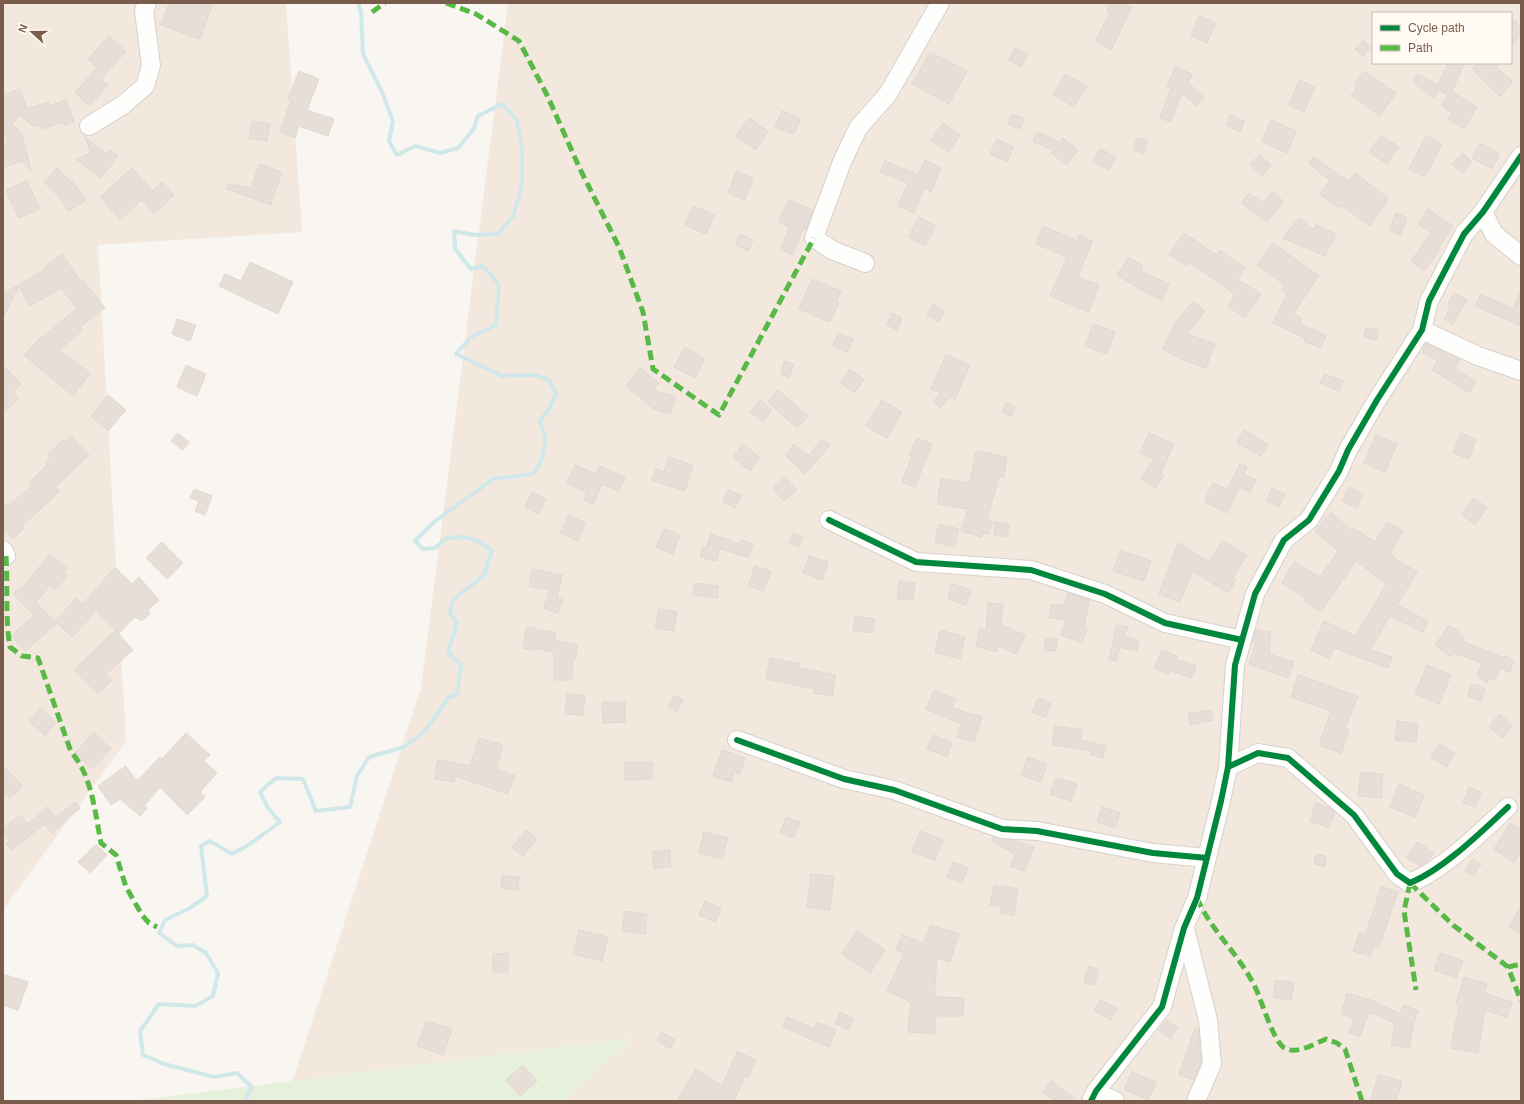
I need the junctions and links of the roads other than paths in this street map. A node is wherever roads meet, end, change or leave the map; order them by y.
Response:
1 (147, 3) edge
2 (940, 3) edge
3 (89, 126) dead end
4 (1521, 156) edge
5 (1483, 212) junction
6 (1521, 256) edge
7 (865, 263) dead end
8 (1422, 330) junction
9 (1521, 371) edge
10 (829, 520) dead end
11 (1242, 640) junction
12 (737, 740) dead end
13 (1228, 767) junction
14 (1508, 807) dead end
15 (1207, 858) junction
16 (1184, 928) junction
17 (1093, 1096) edge
18 (1115, 1101) edge
19 (1196, 1101) edge

1 - 3 street
2 - 7 street
4 - 5 street
5 - 6 street
5 - 8 street
8 - 9 street
8 - 11 street
10 - 11 street
11 - 13 street
12 - 15 street
13 - 14 street
13 - 15 street
15 - 16 street
16 - 17 street
16 - 19 street
17 - 18 street

